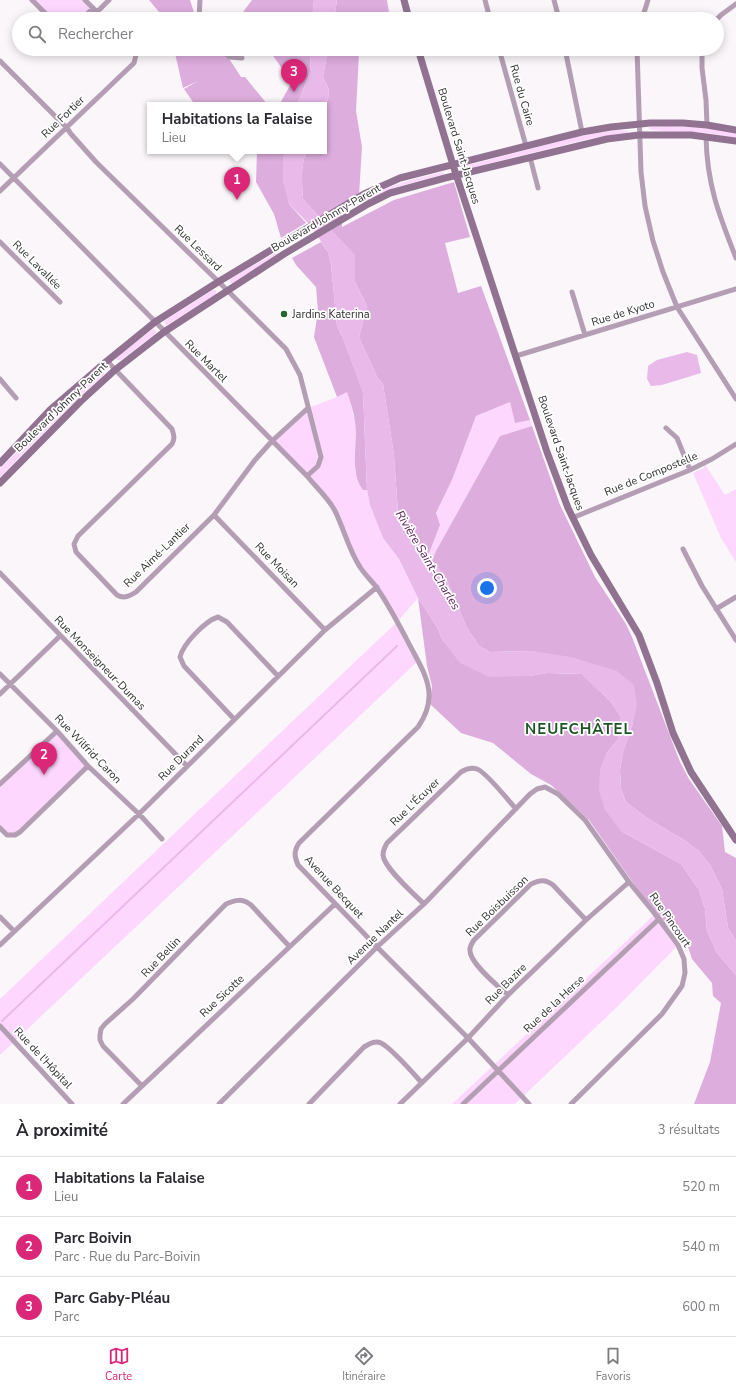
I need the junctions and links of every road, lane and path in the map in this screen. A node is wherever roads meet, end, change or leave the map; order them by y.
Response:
1 (32, 0) edge
2 (85, 0) edge
3 (109, 0) edge
4 (200, 0) edge
5 (404, 0) edge
6 (485, 0) edge
7 (554, 0) edge
8 (648, 0) edge
9 (736, 4) edge
10 (95, 10) junction
11 (44, 12) edge
12 (92, 12) edge
13 (199, 12) edge
14 (407, 12) edge
15 (488, 12) edge
16 (557, 12) edge
17 (644, 12) edge
18 (724, 13) edge
19 (136, 56) edge
20 (229, 56) edge
21 (420, 56) edge
22 (501, 56) edge
23 (566, 56) edge
24 (637, 56) edge
25 (702, 56) edge
26 (242, 58) dead end
27 (0, 61) edge
28 (638, 124) junction
29 (707, 125) junction
30 (67, 128) junction
31 (736, 130) edge
32 (582, 132) junction
33 (639, 135) junction
34 (706, 137) junction
35 (736, 141) edge
36 (526, 146) junction
37 (530, 157) junction
38 (0, 164) edge
39 (453, 165) junction
40 (457, 175) junction
41 (14, 178) junction
42 (538, 188) dead end
43 (0, 191) edge
44 (0, 242) edge
45 (736, 258) edge
46 (218, 282) junction
47 (736, 289) edge
48 (228, 291) junction
49 (572, 292) dead end
50 (60, 302) dead end
51 (677, 306) junction
52 (155, 322) junction
53 (164, 332) junction
54 (585, 335) junction
55 (516, 356) junction
56 (107, 361) junction
57 (115, 370) junction
58 (0, 379) edge
59 (16, 398) dead end
60 (736, 399) edge
61 (308, 408) junction
62 (666, 428) dead end
63 (272, 441) junction
64 (736, 444) edge
65 (0, 463) edge
66 (690, 470) junction
67 (307, 476) junction
68 (0, 483) edge
69 (214, 515) junction
70 (572, 518) junction
71 (683, 549) dead end
72 (0, 573) edge
73 (376, 587) junction
74 (736, 597) edge
75 (716, 609) junction
76 (325, 630) junction
77 (60, 636) junction
78 (736, 640) edge
79 (0, 674) edge
80 (278, 676) junction
81 (10, 684) junction
82 (0, 694) edge
83 (234, 719) junction
84 (57, 731) junction
85 (88, 766) junction
86 (187, 766) junction
87 (0, 784) edge
88 (545, 787) joint
89 (516, 808) junction
90 (139, 814) junction
91 (0, 828) edge
92 (162, 839) dead end
93 (736, 840) edge
94 (629, 882) junction
95 (335, 904) junction
96 (424, 904) junction
97 (0, 916) edge
98 (659, 918) junction
99 (586, 920) junction
100 (14, 931) junction
101 (0, 945) edge
102 (290, 946) junction
103 (377, 947) junction
104 (508, 995) junction
105 (0, 1026) edge
106 (468, 1038) junction
107 (498, 1071) junction
108 (422, 1083) junction
109 (142, 1086) junction
110 (72, 1104) edge
111 (123, 1104) edge
112 (219, 1104) edge
113 (309, 1104) edge
114 (400, 1104) edge
115 (463, 1104) edge
116 (529, 1104) edge
117 (571, 1104) edge

1 - 11 street
2 - 10 street
3 - 10 street
4 - 13 street
5 - 14 street
6 - 15 street
7 - 16 street
8 - 17 street
9 - 18 street
10 - 12 street
19 - 30 street, Rue Fortier
20 - 26 street
21 - 39 street, Boulevard Saint-Jacques
22 - 36 street, Rue du Caire
23 - 32 street
24 - 28 street
25 - 29 street
27 - 30 street, Rue Lessard
28 - 29 street, Boulevard Johnny-Parent
28 - 32 street, Boulevard Johnny-Parent
28 - 33 street
29 - 31 street, Boulevard Johnny-Parent
30 - 41 street, Rue Fortier
30 - 46 street, Rue Lessard
32 - 36 street, Boulevard Johnny-Parent
33 - 34 street, Boulevard Johnny-Parent
33 - 37 street, Boulevard Johnny-Parent
33 - 51 street
34 - 35 street, Boulevard Johnny-Parent
34 - 45 street
36 - 39 street, Boulevard Johnny-Parent
37 - 40 street, Boulevard Johnny-Parent
37 - 42 street
38 - 41 street, Rue Martel
39 - 40 street, Boulevard Saint-Jacques
39 - 46 street, Boulevard Johnny-Parent
40 - 48 street, Boulevard Johnny-Parent
40 - 55 street, Boulevard Saint-Jacques
41 - 43 street, Rue Fortier
41 - 52 street, Rue Martel
44 - 50 street, Rue Lavallée
46 - 48 street, Rue Lessard
46 - 52 street, Boulevard Johnny-Parent
47 - 51 street, Rue de Kyoto
48 - 53 street, Boulevard Johnny-Parent
48 - 61 street, Rue Lessard
49 - 54 street
51 - 54 street, Rue de Kyoto
51 - 60 street
52 - 53 street, Rue Martel
52 - 56 street, Boulevard Johnny-Parent
53 - 57 street, Boulevard Johnny-Parent
53 - 63 street, Rue Martel
54 - 55 street, Rue de Kyoto
55 - 70 street, Boulevard Saint-Jacques
56 - 57 street, Rue Aimé-Lantier
56 - 65 street, Boulevard Johnny-Parent
57 - 68 street, Boulevard Johnny-Parent
57 - 69 street, Rue Aimé-Lantier
58 - 59 street
61 - 63 street, Rue Aimé-Lantier
61 - 67 street, Rue Lessard
62 - 66 street
63 - 67 street, Rue Martel
63 - 69 street, Rue Aimé-Lantier
64 - 66 street, Rue de Compostelle
66 - 70 street, Rue de Compostelle
67 - 73 street, Rue Martel
69 - 76 street, Rue Moisan
70 - 93 street, Boulevard Saint-Jacques
71 - 75 street
72 - 77 street, Rue Monseigneur-Dumas
73 - 76 street, Rue Durand
73 - 95 street, Avenue Becquet
74 - 75 street
75 - 78 street
76 - 80 street, Rue Durand
77 - 81 street
77 - 86 street, Rue Monseigneur-Dumas
79 - 81 street, Rue Wilfrid-Caron
80 - 83 street, Rue Durand
80 - 83 street
81 - 82 street
81 - 84 street, Rue Wilfrid-Caron
83 - 86 street, Rue Durand
84 - 85 street, Rue Wilfrid-Caron
84 - 87 street
85 - 90 street, Rue Wilfrid-Caron
85 - 91 street
86 - 90 street, Rue Durand
88 - 89 street, Avenue Nantel
88 - 94 street, Rue Pincourt
89 - 96 street, Avenue Nantel
89 - 96 street, Rue L'Écuyer
90 - 92 street, Rue Wilfrid-Caron
90 - 100 street, Rue Durand
94 - 98 street, Rue Pincourt
94 - 99 street, Rue Bazire
95 - 102 street, Rue Sicotte
95 - 103 street, Avenue Becquet
96 - 103 street, Avenue Nantel
97 - 100 street
98 - 107 street, Rue de la Herse
98 - 117 street, Rue Pincourt
99 - 104 street, Rue Bazire
99 - 104 street, Rue Boisbuisson
100 - 101 street, Rue Durand
102 - 109 street, Rue Sicotte
102 - 109 street, Rue Bellin
103 - 106 street, Avenue Becquet
103 - 112 street, Avenue Nantel
104 - 106 street, Rue Bazire
105 - 110 street, Rue de l'Hôpital
106 - 107 street, Avenue Becquet
106 - 108 street, Rue Bazire
107 - 115 street, Rue de la Herse
107 - 116 street, Avenue Becquet
108 - 113 street
108 - 114 street, Rue Bazire
109 - 111 street, Rue Sicotte

